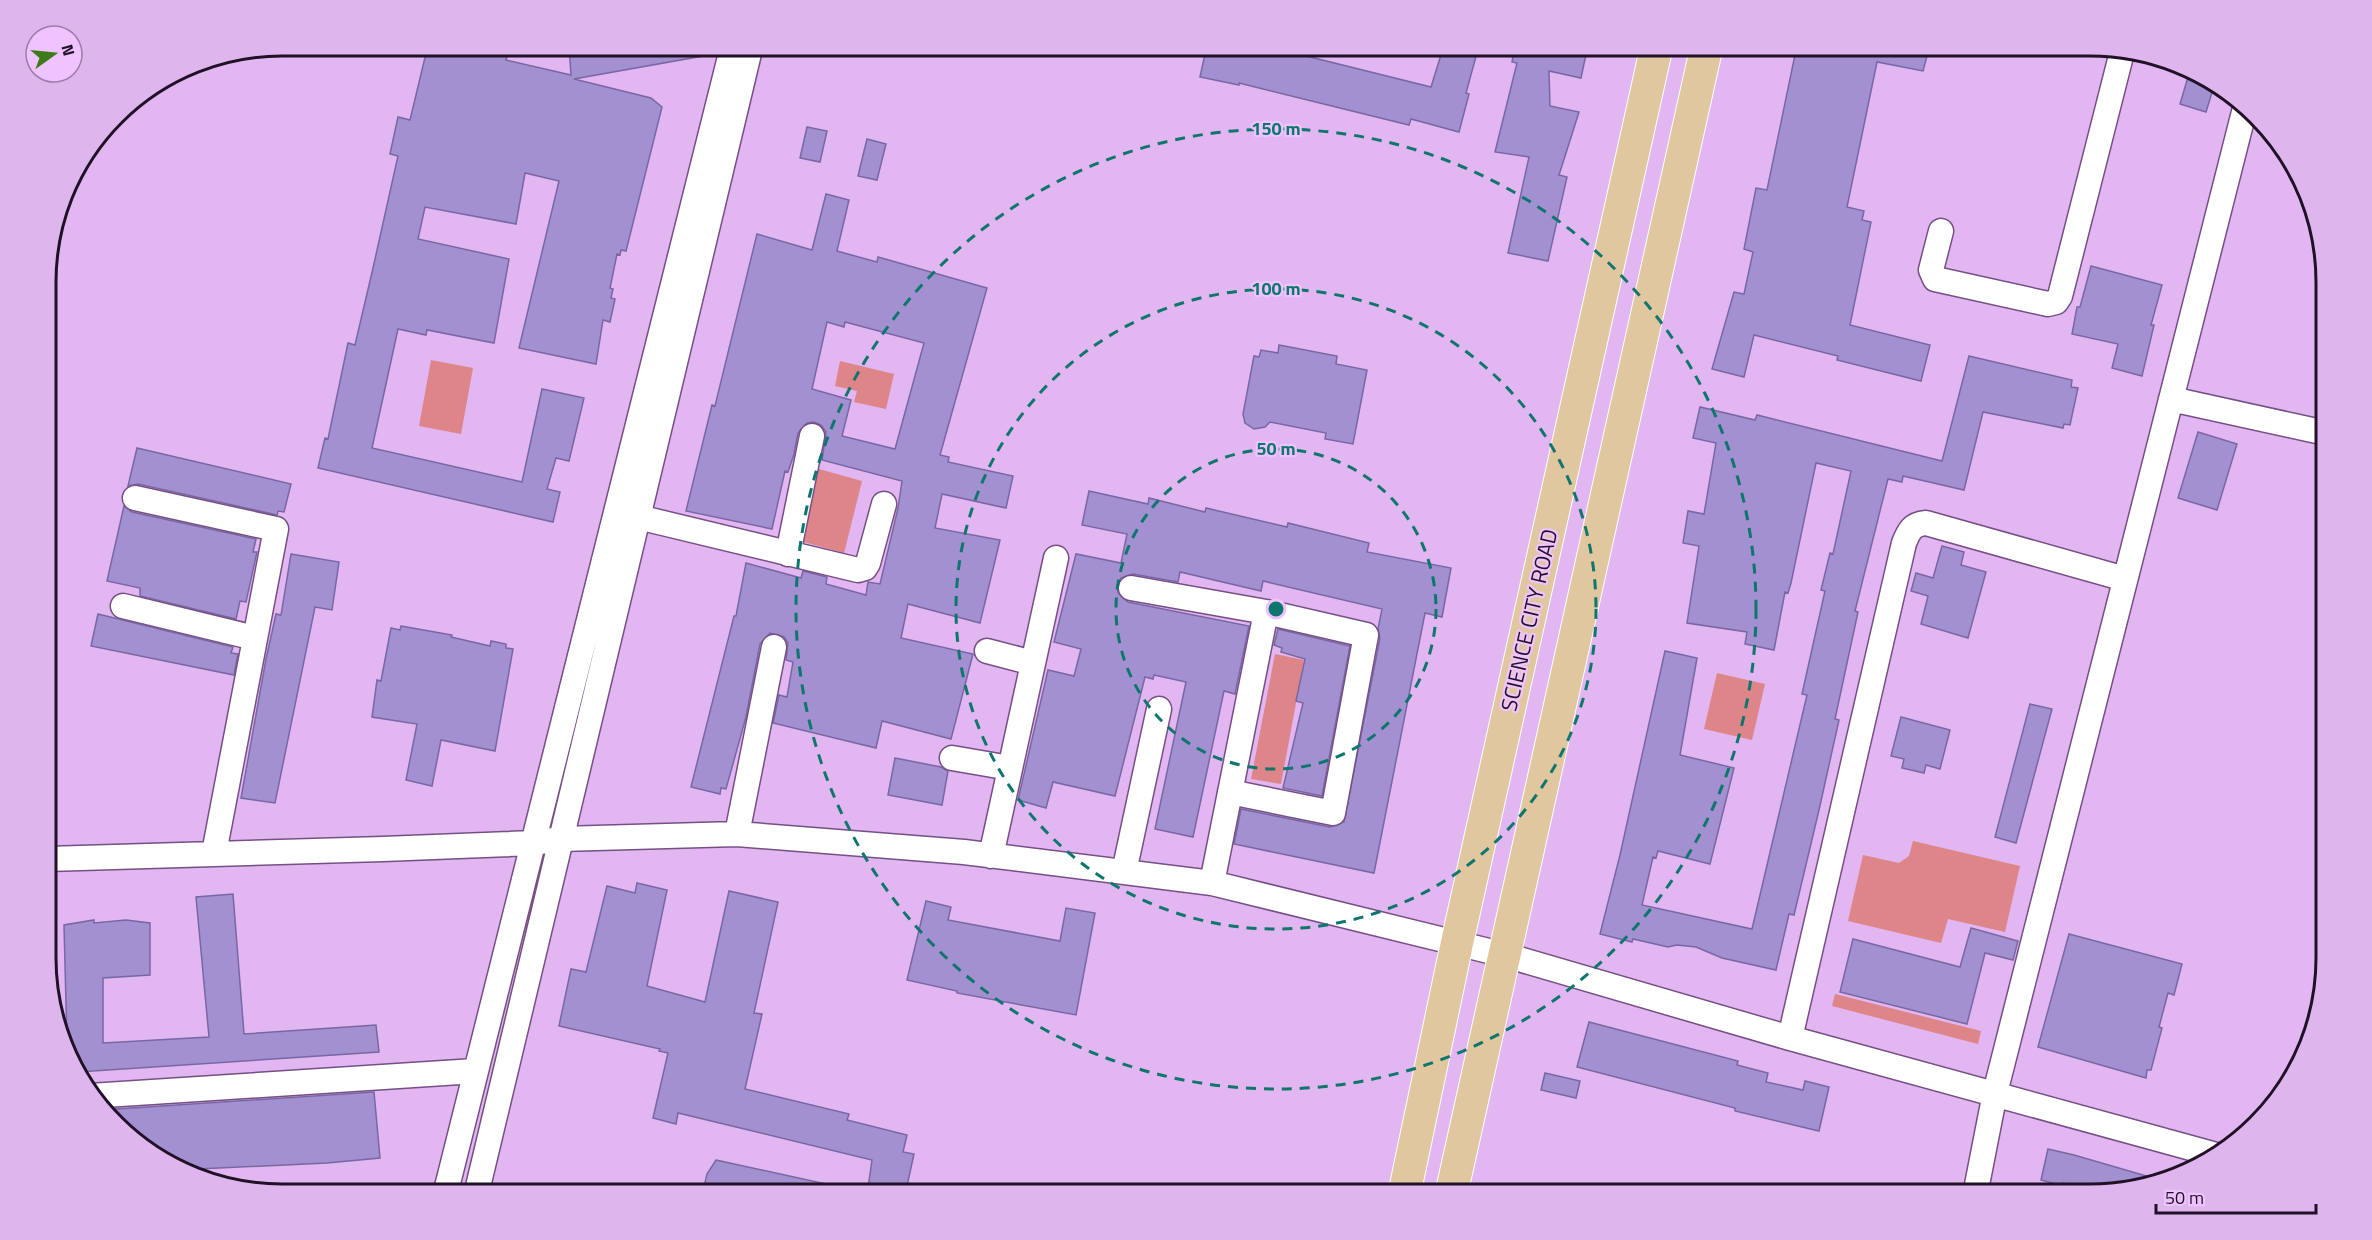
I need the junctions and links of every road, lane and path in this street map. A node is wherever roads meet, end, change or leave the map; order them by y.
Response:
1 (730, 56) edge
2 (749, 56) edge
3 (1655, 56) edge
4 (1705, 56) edge
5 (2121, 57) edge
6 (2243, 115) edge
7 (1941, 231) dead end
8 (2171, 399) junction
9 (2316, 431) edge
10 (812, 436) dead end
11 (135, 498) dead end
12 (884, 504) dead end
13 (638, 516) junction
14 (788, 554) junction
15 (1056, 558) dead end
16 (2125, 579) junction
17 (1131, 588) dead end
18 (123, 606) dead end
19 (1266, 612) junction
20 (255, 638) junction
21 (774, 646) dead end
22 (987, 651) dead end
23 (1033, 663) junction
24 (1159, 709) dead end
25 (952, 758) dead end
26 (1010, 768) junction
27 (1230, 792) junction
28 (737, 834) junction
29 (561, 839) junction
30 (532, 843) junction
31 (214, 853) junction
32 (991, 856) junction
33 (56, 859) edge
34 (1124, 872) junction
35 (1212, 883) junction
36 (1457, 943) junction
37 (1504, 955) junction
38 (1790, 1038) junction
39 (475, 1071) junction
40 (1995, 1094) junction
41 (102, 1095) edge
42 (2207, 1152) edge
43 (448, 1184) edge
44 (479, 1184) edge
45 (1406, 1184) edge
46 (1453, 1184) edge
47 (1977, 1184) edge

1 - 30 street
2 - 13 street
3 - 36 main road, SCIENCE CITY ROAD
4 - 37 main road
5 - 7 street
6 - 8 street
8 - 9 street
8 - 16 street
10 - 14 street
11 - 20 street
12 - 14 street
13 - 14 street
13 - 29 street
15 - 23 street
16 - 38 street
16 - 40 street
17 - 19 street
18 - 20 street
19 - 27 street
19 - 27 street
20 - 31 street
21 - 28 street
22 - 23 street
23 - 26 street
24 - 34 street
25 - 26 street
26 - 32 street
27 - 35 street
28 - 29 street
28 - 32 street
29 - 30 street
29 - 44 street
30 - 31 street
30 - 39 street
31 - 33 street
32 - 34 street
34 - 35 street
35 - 36 street
36 - 37 street
36 - 45 main road, SCIENCE CITY ROAD
37 - 38 street
37 - 46 main road
38 - 40 street
39 - 41 street
39 - 43 street
40 - 42 street
40 - 47 street

